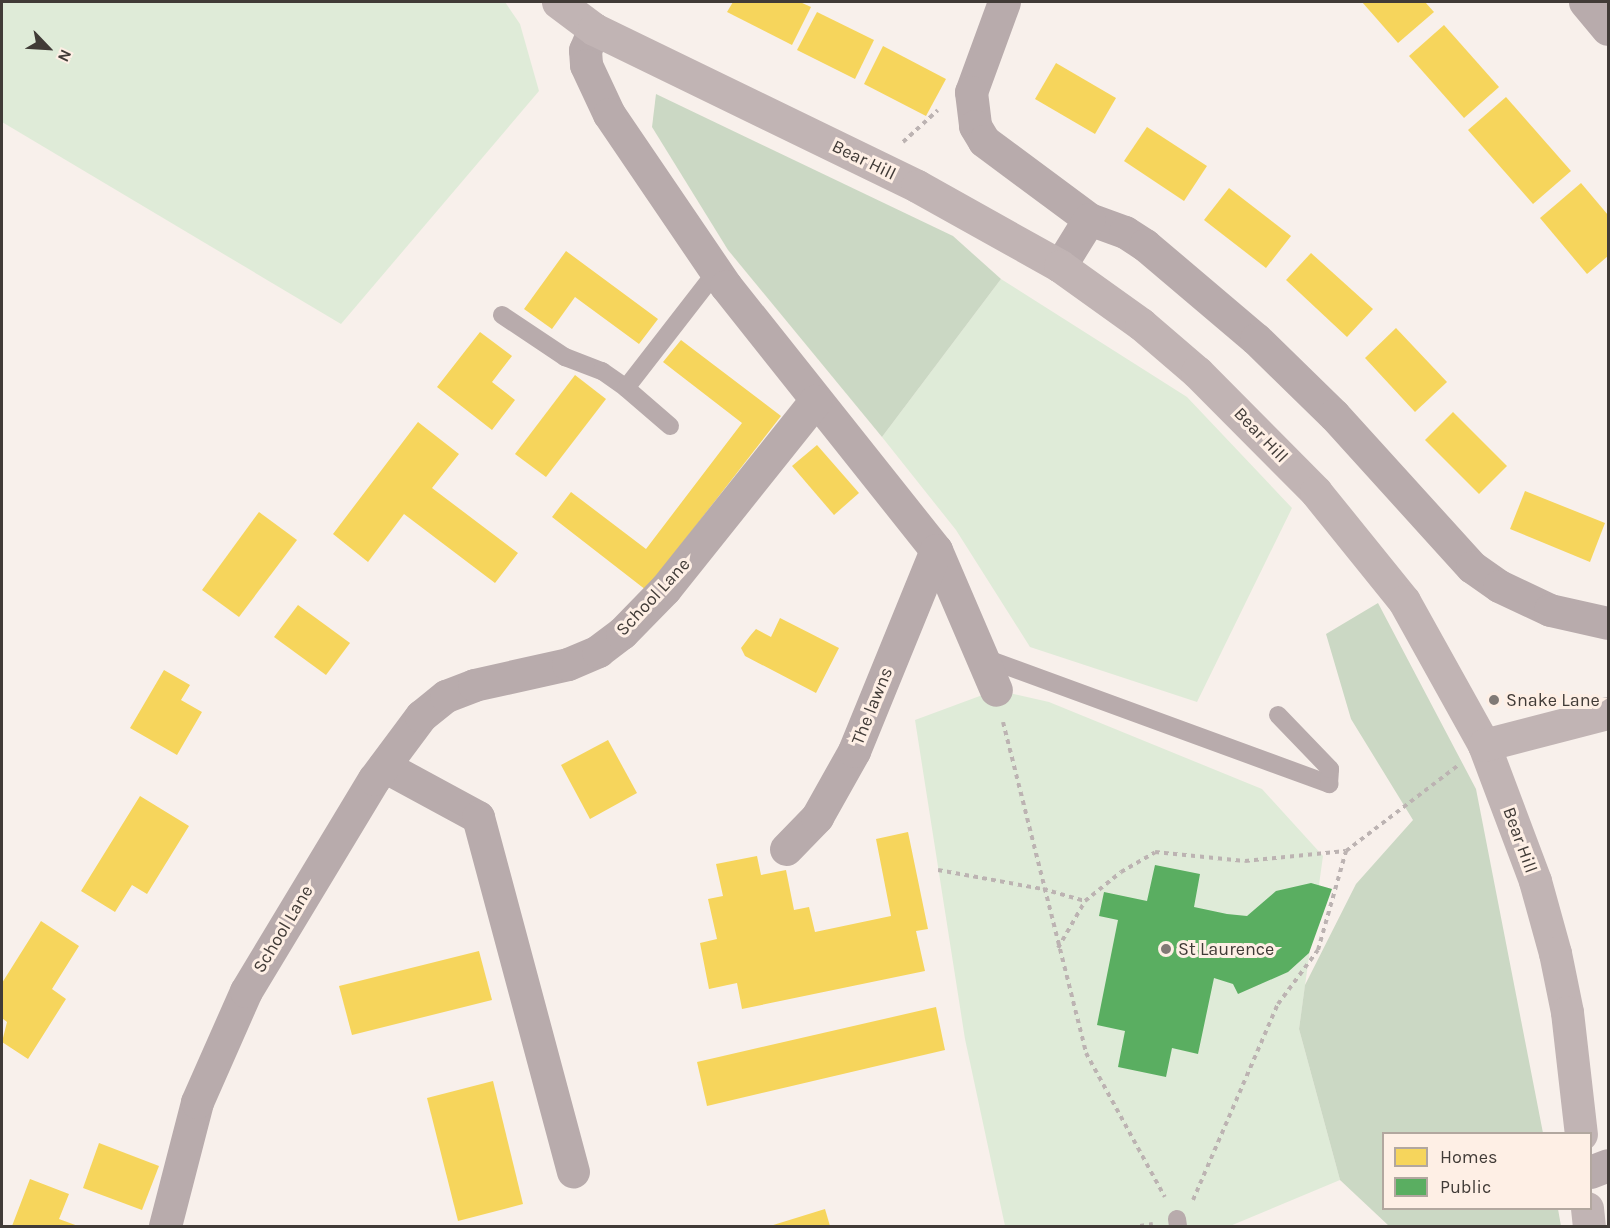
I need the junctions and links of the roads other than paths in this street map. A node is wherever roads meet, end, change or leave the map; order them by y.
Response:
1 (558, 2) edge
2 (1004, 2) edge
3 (1585, 2) edge
4 (594, 28) junction
5 (1608, 29) edge
6 (1089, 219) junction
7 (1060, 266) junction
8 (716, 272) junction
9 (502, 315) dead end
10 (626, 387) junction
11 (814, 401) junction
12 (670, 426) dead end
13 (936, 550) junction
14 (1608, 623) edge
15 (982, 657) junction
16 (996, 690) road end
17 (1608, 713) edge
18 (1278, 715) dead end
19 (1484, 745) junction
20 (384, 766) junction
21 (786, 849) dead end
22 (1581, 1132) edge
23 (1608, 1165) edge
24 (573, 1171) dead end
25 (1592, 1171) edge
26 (1587, 1210) edge
27 (165, 1227) edge
28 (1588, 1227) edge

1 - 4 street, Bear Hill
2 - 6 street
3 - 5 street
4 - 7 street, Bear Hill
4 - 8 street
6 - 7 street
6 - 14 street
7 - 19 street, Bear Hill
8 - 10 lane
8 - 11 street
9 - 10 lane
10 - 12 lane
11 - 13 street
11 - 20 street, School Lane
13 - 15 street
13 - 21 street, The lawns
15 - 16 street
15 - 18 lane
17 - 19 street
19 - 22 street, Bear Hill
20 - 24 street
20 - 27 street, School Lane
23 - 25 street
26 - 28 street

